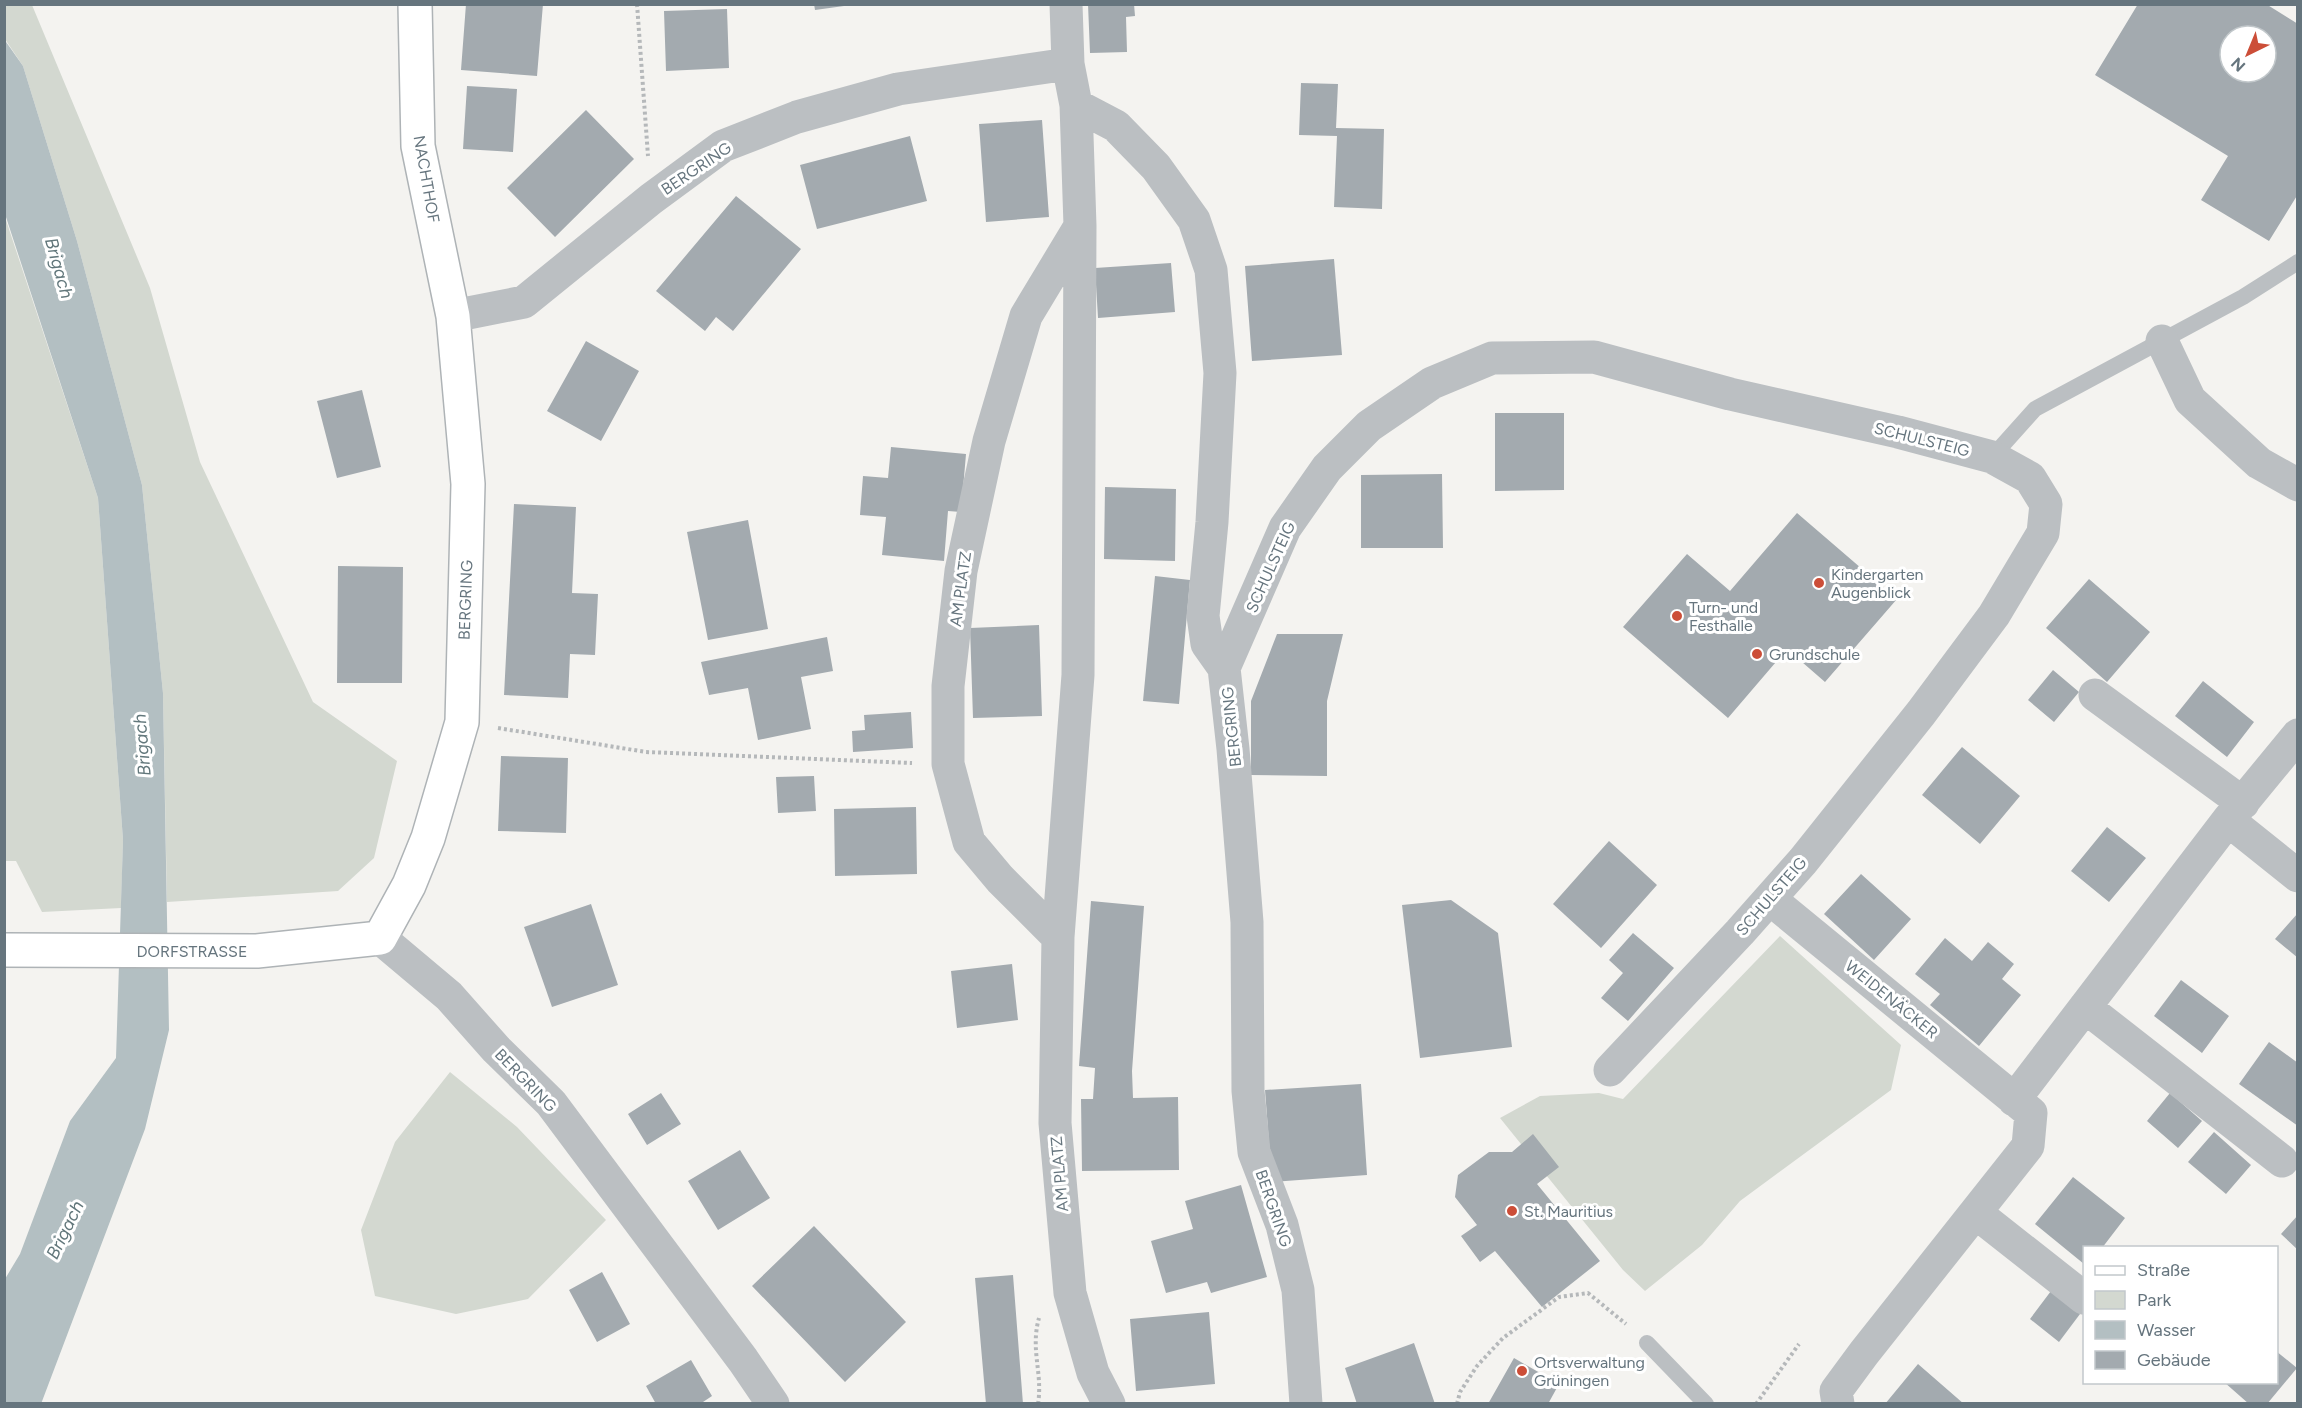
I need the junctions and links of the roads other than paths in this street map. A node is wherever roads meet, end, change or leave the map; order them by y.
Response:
1 (415, 4) edge
2 (1066, 4) edge
3 (1068, 64) junction
4 (1076, 105) junction
5 (1080, 226) junction
6 (2298, 262) edge
7 (453, 316) junction
8 (2162, 341) junction
9 (1992, 457) junction
10 (2298, 485) edge
11 (1224, 668) junction
12 (2095, 695) dead end
13 (2298, 735) edge
14 (2236, 811) junction
15 (2298, 876) edge
16 (1770, 898) junction
17 (1058, 937) junction
18 (380, 938) junction
19 (16, 950) edge
20 (2085, 1007) junction
21 (1610, 1070) dead end
22 (2014, 1100) junction
23 (2282, 1161) dead end
24 (1976, 1213) junction
25 (2083, 1296) edge
26 (1647, 1343) road end
27 (773, 1404) edge
28 (1109, 1404) edge
29 (1306, 1404) edge
30 (1706, 1404) edge
31 (1838, 1404) edge

1 - 7 street, NACHTHOF
2 - 3 street, AM PLATZ
3 - 4 street, AM PLATZ
3 - 7 street, BERGRING
4 - 5 street, AM PLATZ
4 - 11 street, BERGRING
5 - 17 street, AM PLATZ
5 - 17 street, AM PLATZ
6 - 8 lane
7 - 18 street, BERGRING
8 - 9 lane
8 - 10 street
9 - 11 street, SCHULSTEIG
9 - 16 street, SCHULSTEIG
11 - 29 street, BERGRING
12 - 14 street
13 - 14 street
14 - 15 street
14 - 20 street
16 - 21 street, SCHULSTEIG
16 - 22 street, WEIDENÄCKER
17 - 28 street, AM PLATZ
18 - 19 street, DORFSTRASSE
18 - 27 street, BERGRING
20 - 22 street
20 - 23 street
22 - 24 street, WEIDENÄCKER
24 - 25 street
24 - 31 street, WEIDENÄCKER
26 - 30 lane

